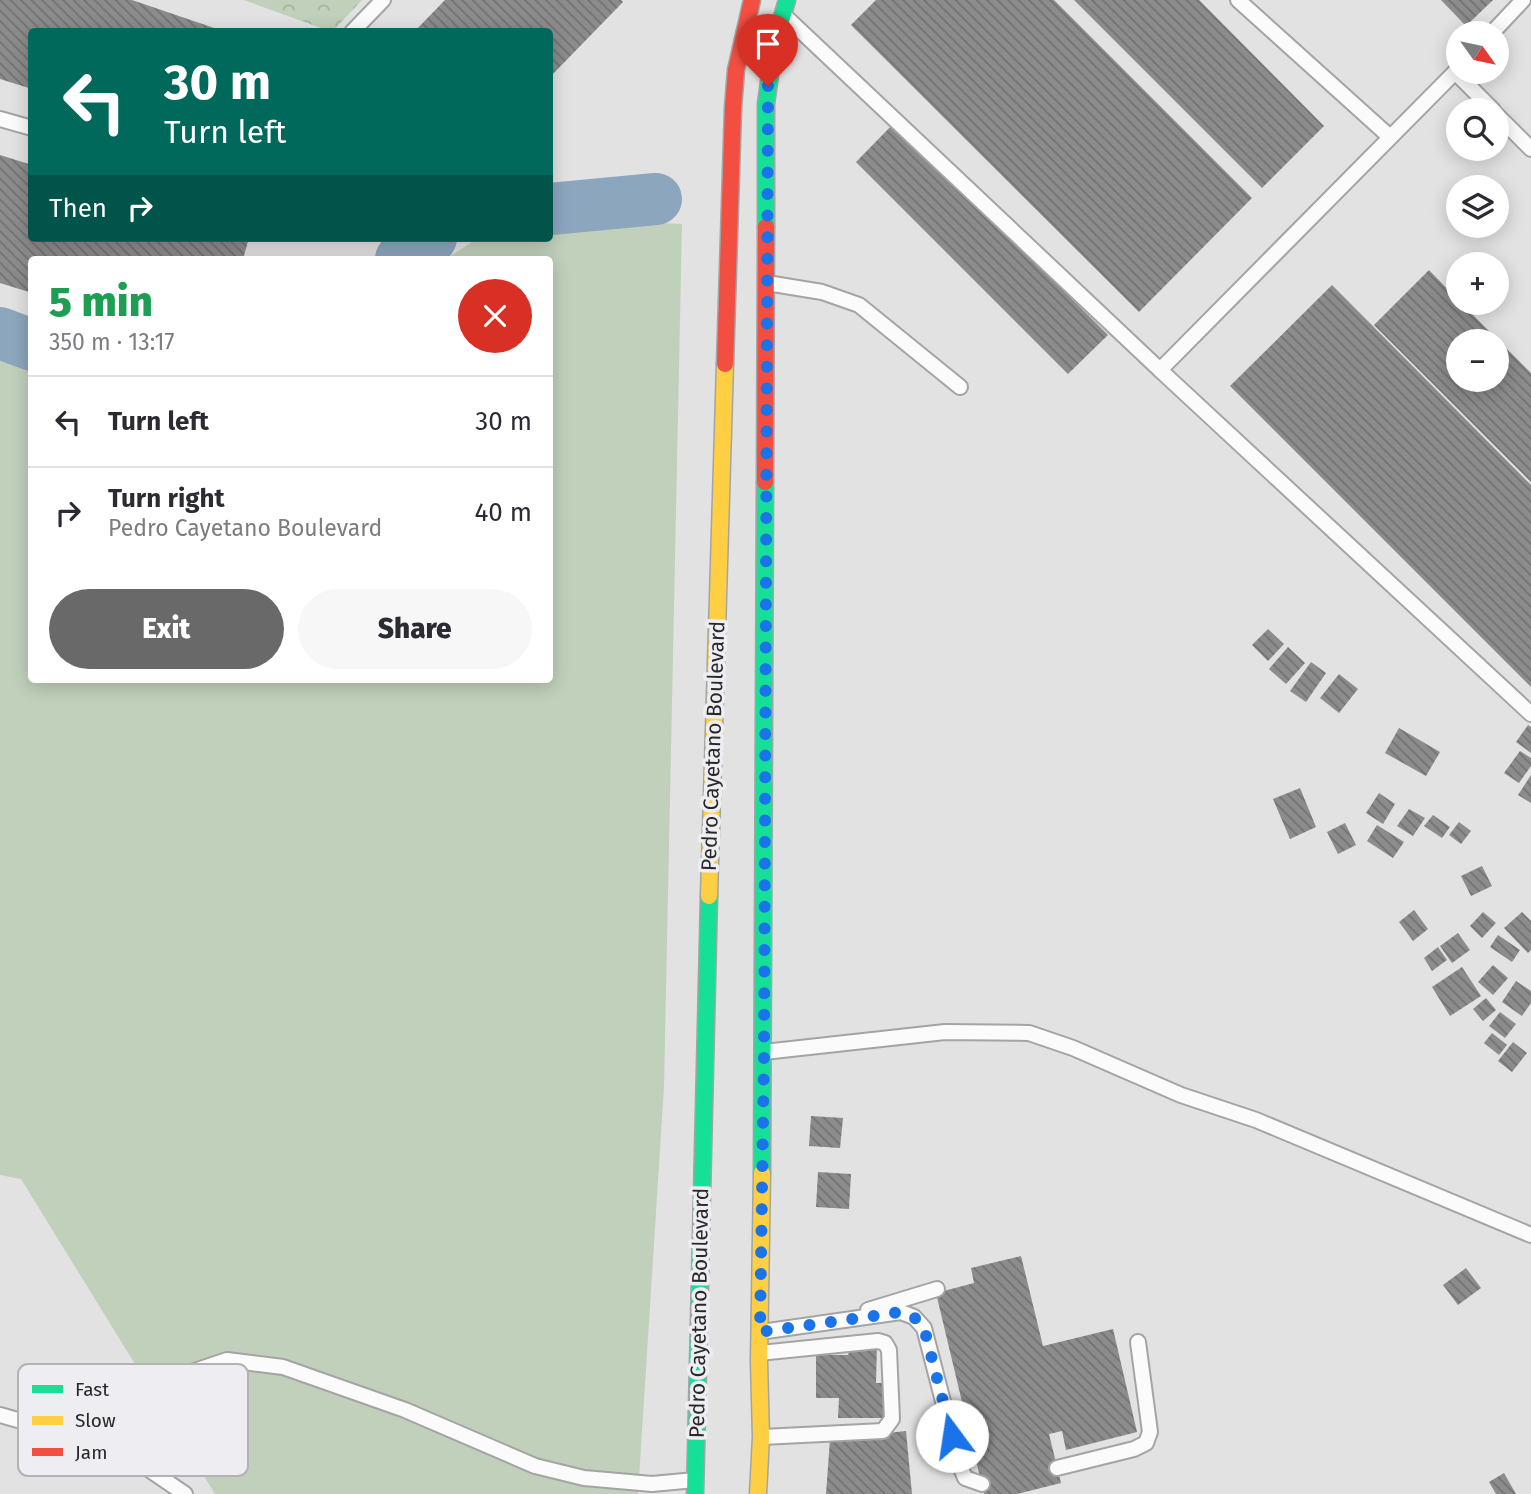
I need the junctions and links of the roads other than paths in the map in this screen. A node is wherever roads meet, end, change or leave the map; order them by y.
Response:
1 (383, 0) edge
2 (752, 0) edge
3 (1523, 0) edge
4 (1239, 1) edge
5 (784, 7) edge
6 (1503, 21) edge
7 (356, 28) edge
8 (1446, 81) edge
9 (1470, 84) edge
10 (1482, 98) edge
11 (0, 119) edge
12 (1509, 126) edge
13 (28, 127) edge
14 (1390, 137) junction
15 (1531, 149) edge
16 (766, 282) junction
17 (1160, 370) junction
18 (960, 387) dead end
19 (1531, 714) edge
20 (764, 1052) junction
21 (1531, 1235) edge
22 (937, 1289) dead end
23 (821, 1323) junction
24 (754, 1332) junction
25 (1138, 1342) dead end
26 (759, 1353) junction
27 (215, 1364) edge
28 (0, 1415) edge
29 (18, 1420) edge
30 (761, 1437) junction
31 (1057, 1468) dead end
32 (159, 1476) edge
33 (982, 1484) dead end
34 (695, 1487) edge
35 (185, 1494) edge
36 (758, 1494) edge

1 - 7 lane
2 - 34 main road, Pedro Cayetano Boulevard
3 - 6 lane
4 - 14 lane
5 - 16 main road
5 - 17 lane
8 - 14 lane
9 - 10 lane
11 - 13 lane
12 - 15 lane
14 - 17 lane
16 - 18 lane
16 - 20 main road
17 - 19 lane
20 - 21 lane
20 - 24 main road
22 - 23 lane
23 - 24 lane
23 - 33 lane
24 - 26 main road
25 - 31 lane
26 - 30 main road
26 - 30 lane
27 - 34 lane
28 - 29 lane
30 - 36 main road
32 - 35 lane

